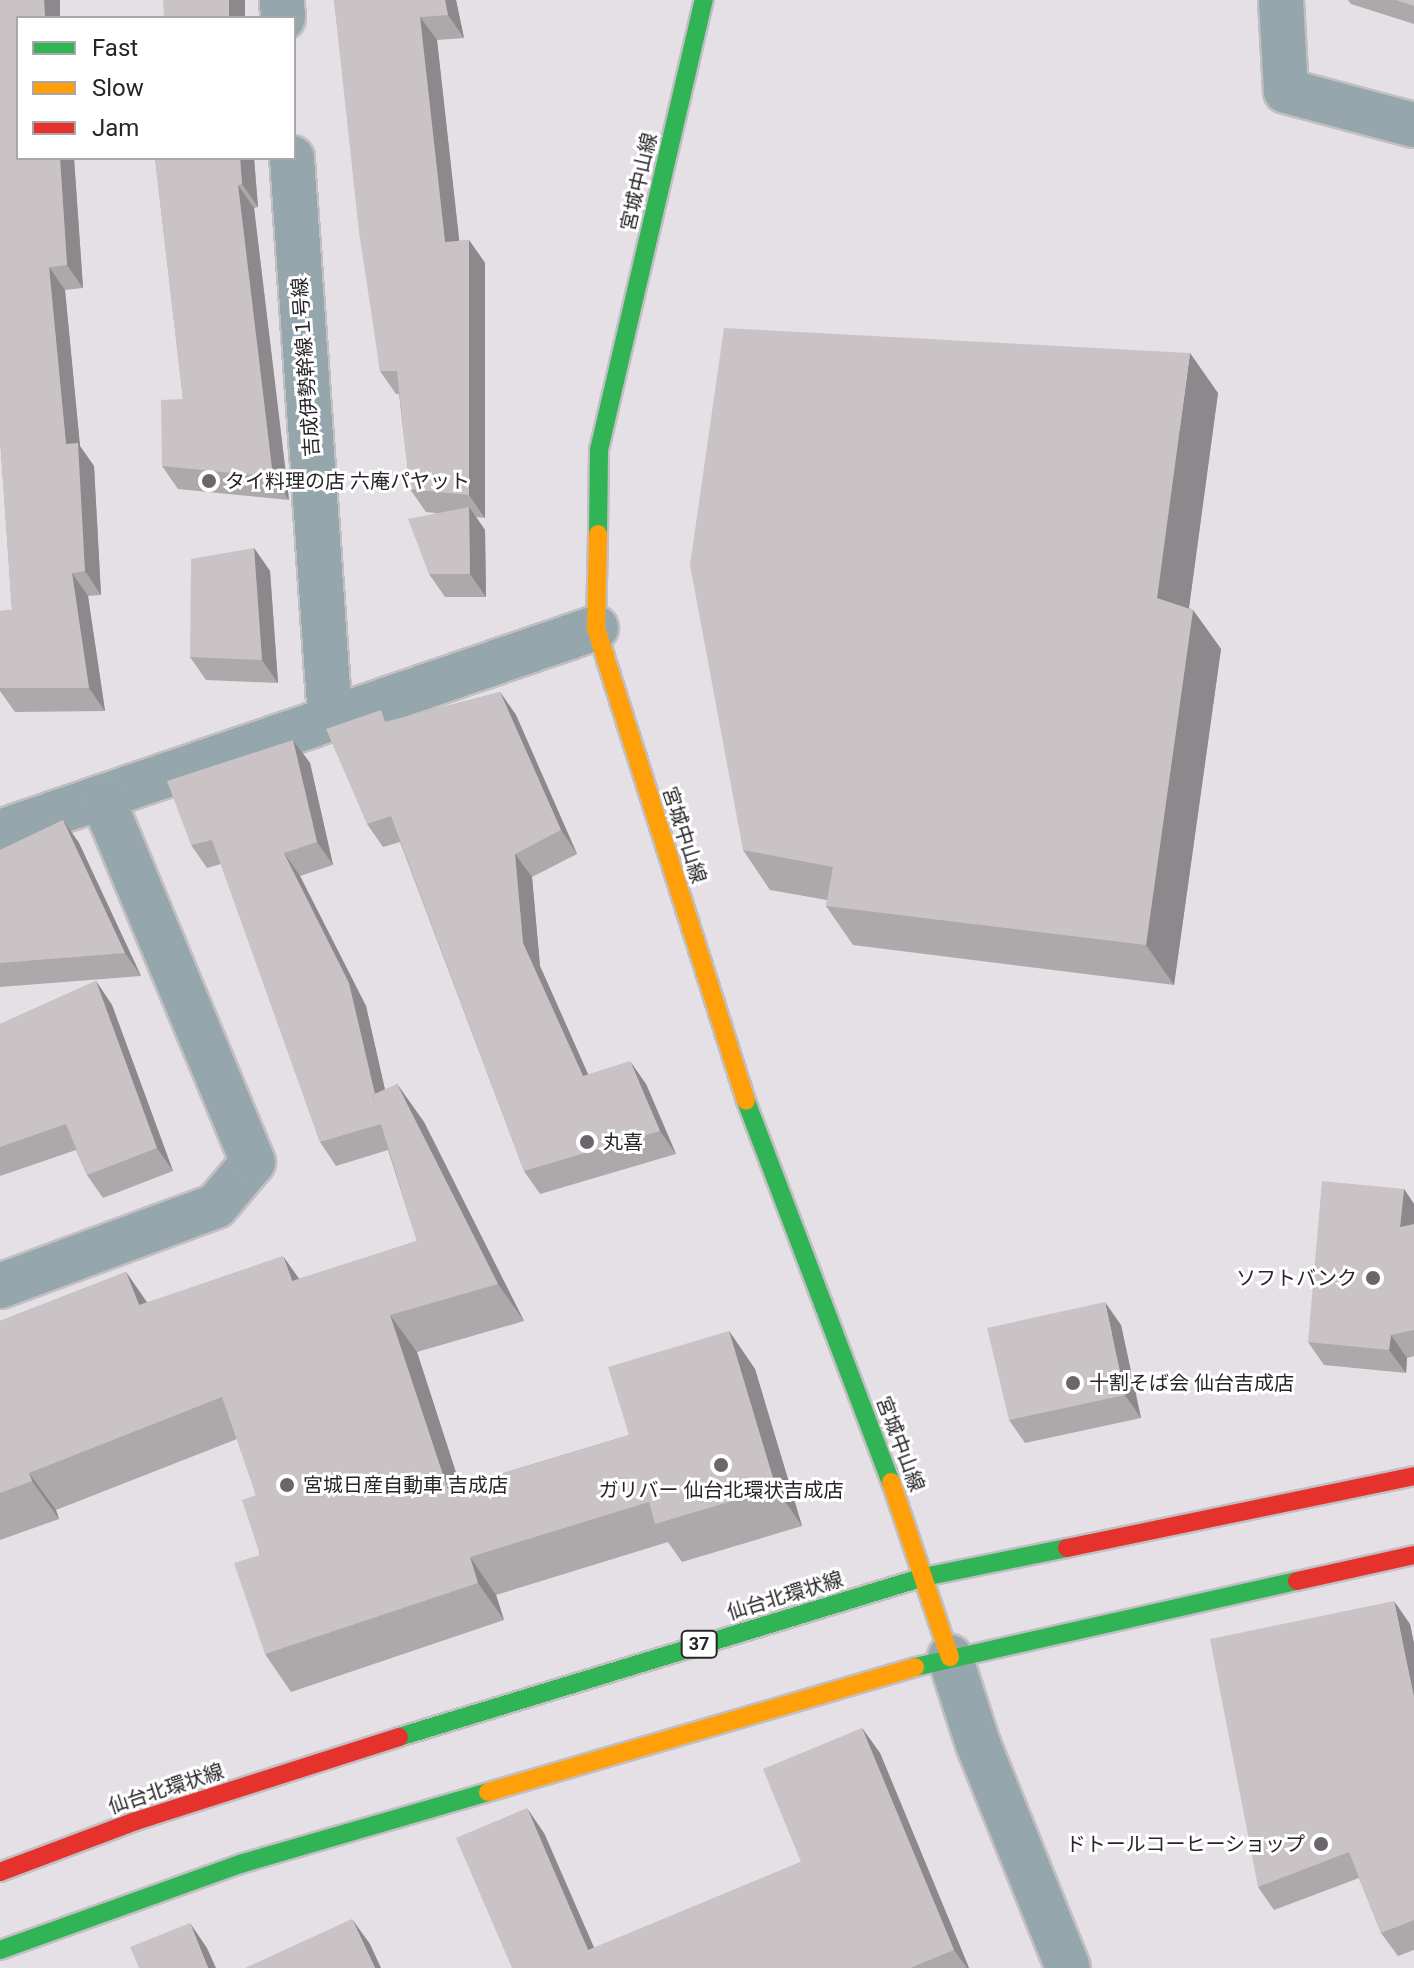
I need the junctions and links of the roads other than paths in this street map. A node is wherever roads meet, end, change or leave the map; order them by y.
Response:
1 (704, 0) edge
2 (1281, 0) edge
3 (1414, 125) edge
4 (292, 160) edge
5 (596, 628) junction
6 (330, 719) junction
7 (102, 798) junction
8 (0, 832) edge
9 (0, 1286) edge
10 (1414, 1476) edge
11 (1414, 1555) edge
12 (924, 1577) junction
13 (950, 1657) junction
14 (0, 1872) edge
15 (0, 1950) edge
16 (1068, 1968) edge

1 - 5 main road, 宮城中山線
2 - 3 street
4 - 6 street, 吉成伊勢幹線１号線
5 - 6 street
5 - 12 main road, 宮城中山線
6 - 7 street
7 - 8 street
7 - 9 street
10 - 12 main road, 仙台北環状線 / 37
11 - 13 main road
12 - 13 main road, 宮城中山線
12 - 14 main road, 仙台北環状線 / 37
13 - 15 main road
13 - 16 street

